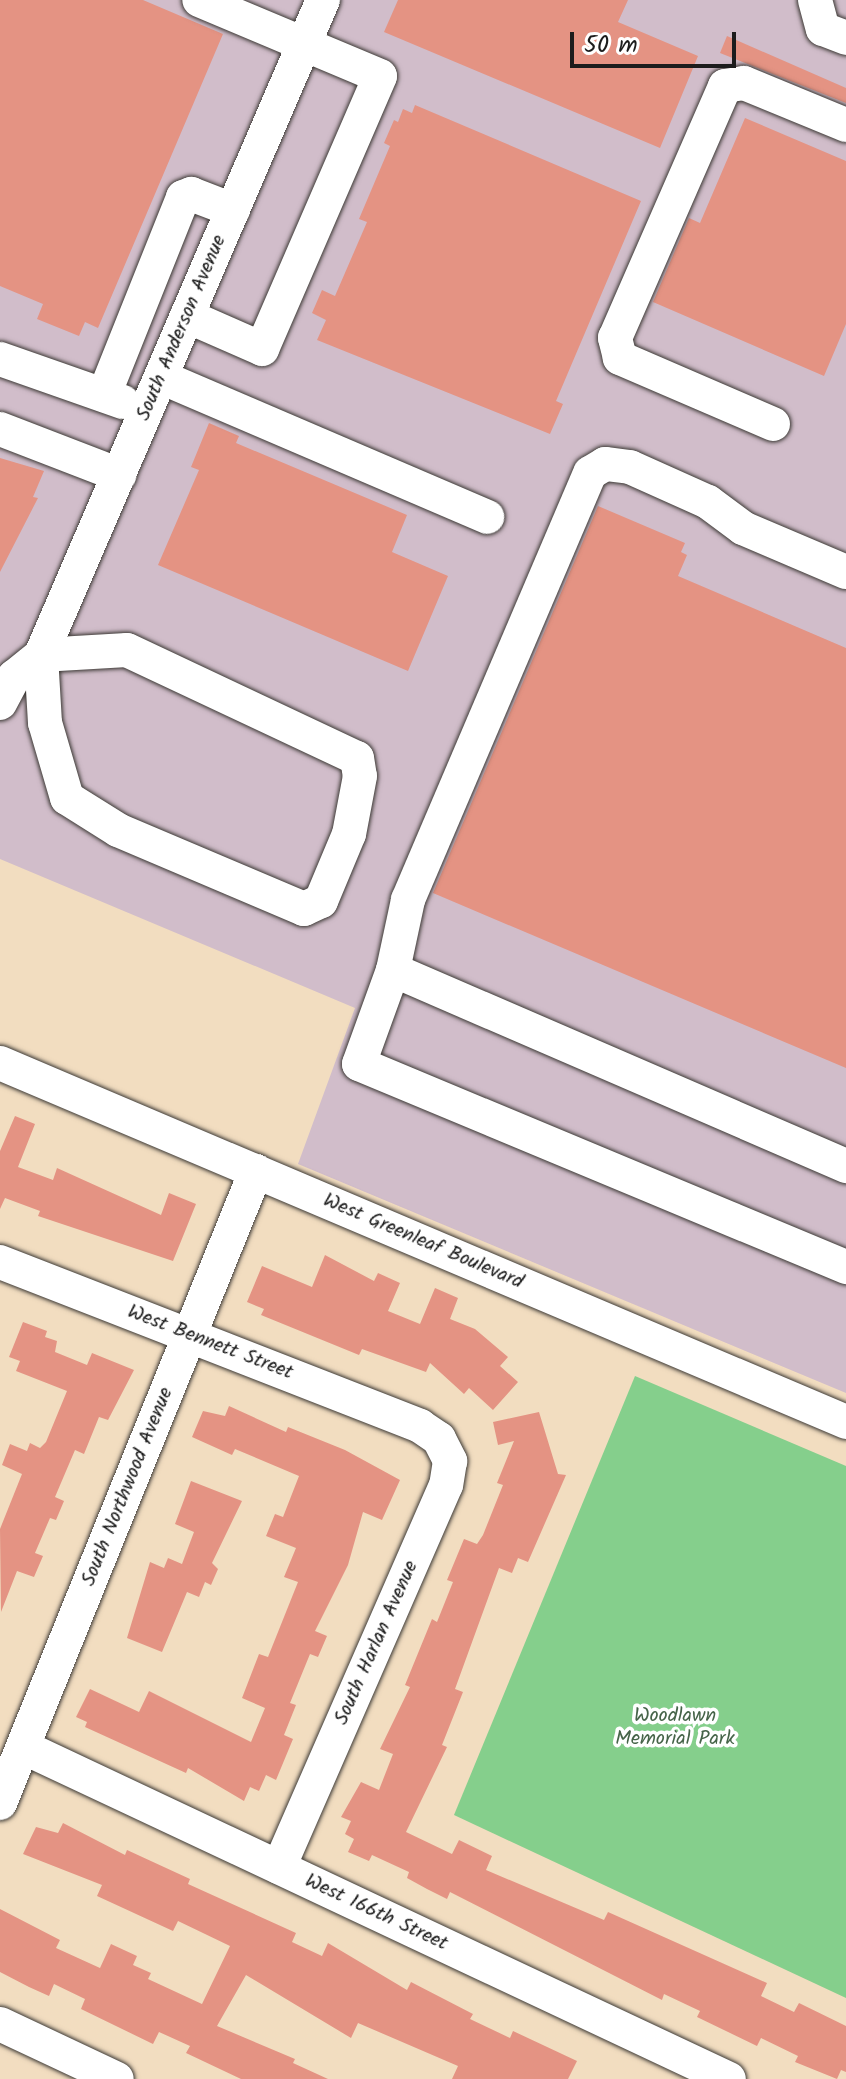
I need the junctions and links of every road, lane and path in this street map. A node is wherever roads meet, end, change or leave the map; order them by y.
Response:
1 (199, 0) edge
2 (323, 0) edge
3 (815, 0) edge
4 (846, 38) edge
5 (304, 45) junction
6 (846, 125) edge
7 (233, 210) junction
8 (187, 316) junction
9 (0, 359) edge
10 (161, 377) junction
11 (104, 395) junction
12 (146, 410) junction
13 (773, 424) dead end
14 (0, 429) edge
15 (119, 475) junction
16 (487, 517) dead end
17 (846, 572) edge
18 (41, 655) junction
19 (0, 703) edge
20 (393, 970) junction
21 (0, 1063) edge
22 (846, 1166) edge
23 (256, 1171) junction
24 (0, 1262) edge
25 (846, 1267) edge
26 (189, 1335) junction
27 (846, 1422) edge
28 (420, 1426) joint
29 (23, 1747) junction
30 (0, 1803) edge
31 (279, 1867) junction
32 (0, 2024) edge
33 (117, 2079) edge
34 (729, 2079) edge

1 - 5 street
2 - 5 street, South Anderson Avenue
3 - 4 street
5 - 7 street, South Anderson Avenue
5 - 8 street
6 - 13 street
7 - 8 street, South Anderson Avenue
7 - 11 street
8 - 10 street, South Anderson Avenue
9 - 11 street
10 - 12 street, South Anderson Avenue
10 - 16 street
11 - 12 street
12 - 15 street, South Anderson Avenue
14 - 15 street
15 - 18 street, South Anderson Avenue
17 - 20 street
18 - 18 street
18 - 19 street
20 - 22 street
20 - 25 street
21 - 23 street, West Greenleaf Boulevard
23 - 26 street, South Northwood Avenue
23 - 27 street, West Greenleaf Boulevard
24 - 26 street, West Bennett Street
26 - 28 street, West Bennett Street
26 - 29 street, South Northwood Avenue
28 - 31 street, South Harlan Avenue
29 - 30 street, South Northwood Avenue
29 - 31 street, West 166th Street
31 - 34 street, West 166th Street
32 - 33 street

